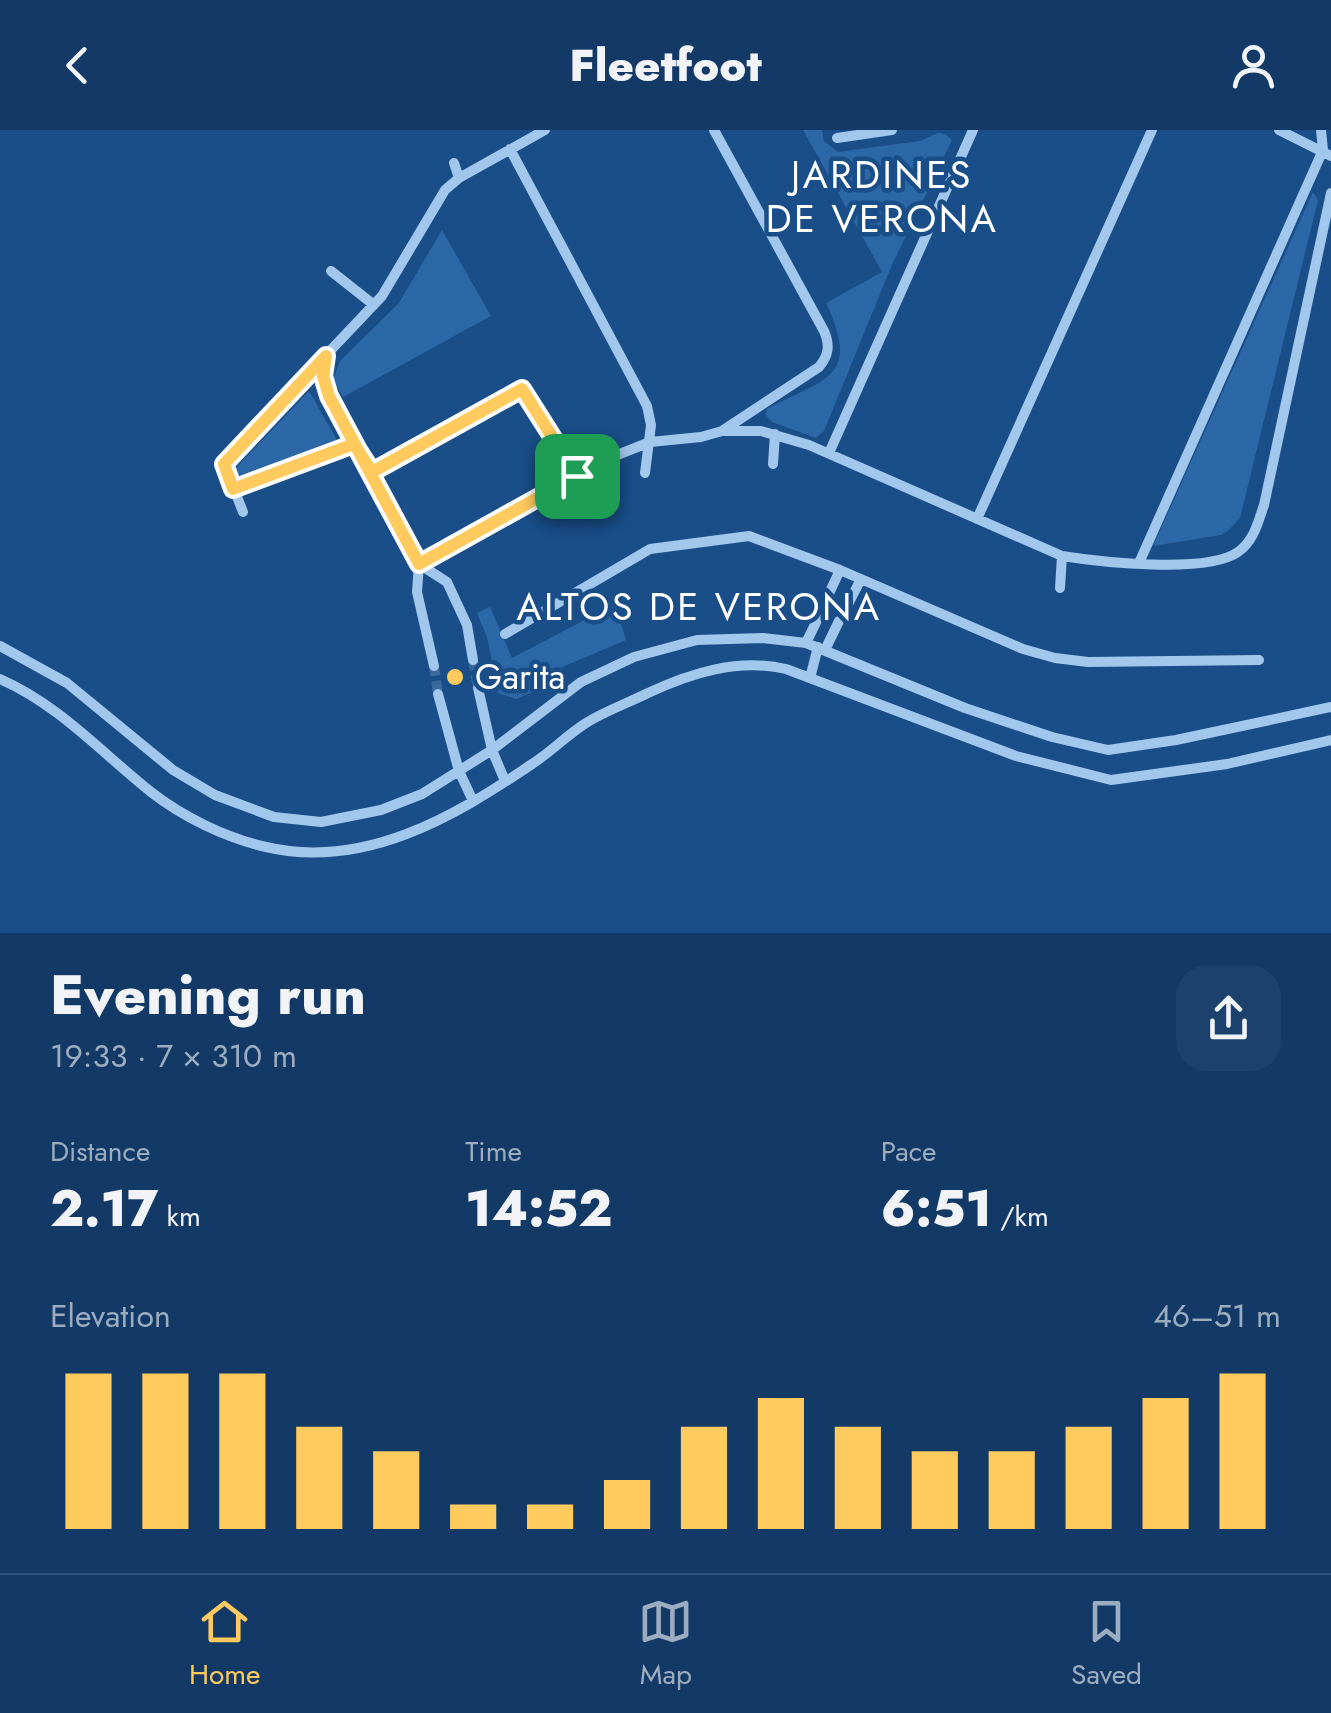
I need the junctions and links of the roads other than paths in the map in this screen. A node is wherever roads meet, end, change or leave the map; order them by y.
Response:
1 (546, 130) edge
2 (714, 130) edge
3 (892, 130) edge
4 (974, 130) edge
5 (1152, 130) edge
6 (1279, 130) edge
7 (1321, 130) edge
8 (837, 138) dead end
9 (510, 150) junction
10 (1327, 153) edge
11 (454, 163) dead end
12 (460, 178) junction
13 (1331, 193) edge
14 (330, 271) dead end
15 (374, 306) junction
16 (326, 356) junction
17 (722, 431) junction
18 (776, 434) junction
19 (650, 442) junction
20 (354, 444) junction
21 (828, 453) junction
22 (773, 464) dead end
23 (372, 472) junction
24 (646, 473) dead end
25 (577, 476) junction
26 (233, 489) junction
27 (243, 512) dead end
28 (977, 519) junction
29 (1062, 556) junction
30 (1139, 562) junction
31 (419, 564) junction
32 (840, 570) junction
33 (861, 579) junction
34 (1060, 588) dead end
35 (826, 600) dead end
36 (821, 612) dead end
37 (505, 634) dead end
38 (0, 646) edge
39 (816, 647) junction
40 (473, 660) tunnel mouth
41 (1258, 660) dead end
42 (434, 666) tunnel mouth
43 (810, 678) junction
44 (0, 679) edge
45 (478, 688) tunnel mouth
46 (438, 694) tunnel mouth
47 (1331, 707) edge
48 (1331, 740) edge
49 (492, 750) junction
50 (459, 771) junction
51 (505, 781) junction
52 (472, 801) junction

1 - 9 street
2 - 17 street
3 - 8 street
4 - 21 street
5 - 28 street
6 - 10 street
7 - 10 street
9 - 12 street
9 - 19 street
10 - 30 street
11 - 12 street
12 - 15 street
13 - 30 street
14 - 15 street
15 - 16 street
16 - 20 street
16 - 26 street
17 - 18 street
17 - 19 street
18 - 21 street
18 - 22 street
19 - 24 street
19 - 25 street
20 - 23 street
20 - 26 street
21 - 28 street
23 - 25 street
23 - 31 street
25 - 31 street
26 - 27 street
28 - 29 street
29 - 30 street
29 - 34 street
31 - 40 street
31 - 42 street
32 - 33 street
32 - 35 street
32 - 37 street
33 - 39 street
33 - 41 street
36 - 39 street
38 - 50 street
39 - 43 street
39 - 47 street
39 - 49 street
43 - 48 street
43 - 51 street
44 - 52 street
45 - 49 street
46 - 50 street
49 - 50 street
49 - 51 street
50 - 52 street
51 - 52 street

